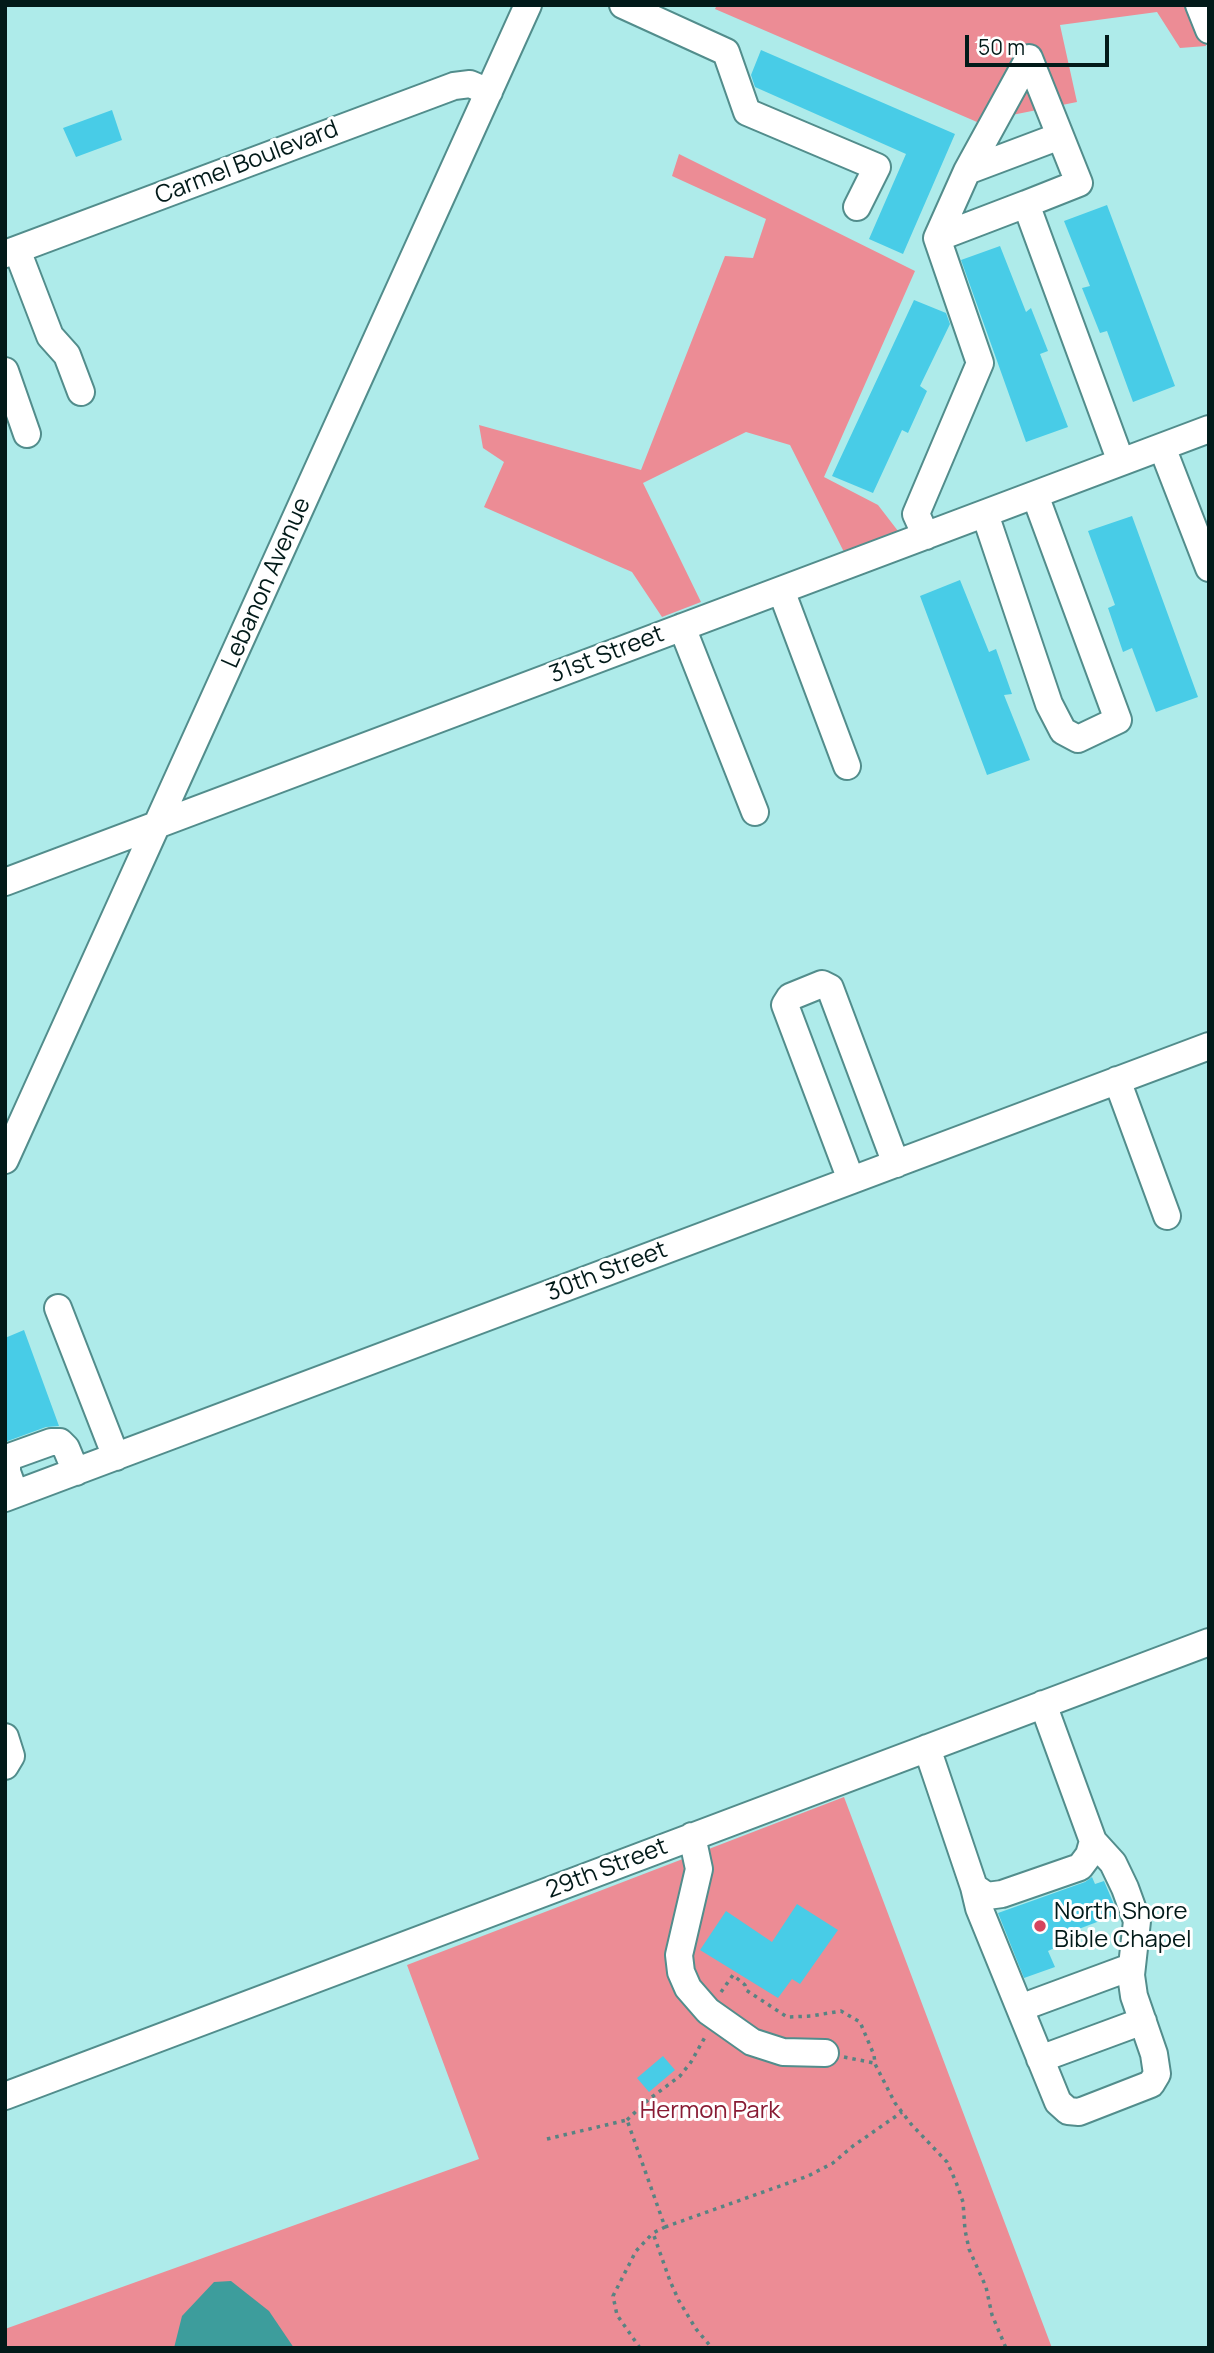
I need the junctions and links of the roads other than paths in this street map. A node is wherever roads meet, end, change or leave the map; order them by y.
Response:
1 (528, 5) edge
2 (623, 5) edge
3 (1199, 5) edge
4 (1209, 30) edge
5 (489, 92) junction
6 (1060, 136) junction
7 (967, 171) junction
8 (1026, 204) junction
9 (857, 206) dead end
10 (937, 237) junction
11 (11, 252) edge
12 (5, 372) edge
13 (81, 392) dead end
14 (1209, 429) edge
15 (27, 434) dead end
16 (1162, 447) junction
17 (1121, 462) junction
18 (1035, 495) junction
19 (985, 514) junction
20 (926, 536) junction
21 (1209, 568) edge
22 (781, 590) junction
23 (682, 627) junction
24 (847, 766) dead end
25 (755, 812) dead end
26 (158, 824) junction
27 (5, 881) edge
28 (1209, 1046) edge
29 (1117, 1080) junction
30 (5, 1160) edge
31 (896, 1164) junction
32 (851, 1180) junction
33 (1167, 1216) dead end
34 (58, 1308) dead end
35 (116, 1457) junction
36 (76, 1472) junction
37 (10, 1496) edge
38 (1209, 1642) edge
39 (1043, 1704) junction
40 (5, 1737) edge
41 (928, 1748) junction
42 (5, 1766) edge
43 (692, 1836) junction
44 (1093, 1841) junction
45 (974, 1887) junction
46 (1131, 1967) junction
47 (1020, 2008) junction
48 (1143, 2021) junction
49 (825, 2053) road end
50 (1040, 2059) junction
51 (5, 2095) edge

1 - 5 street, Lebanon Avenue
2 - 9 street
3 - 4 street
5 - 11 street, Carmel Boulevard
5 - 26 street, Lebanon Avenue
6 - 7 street
6 - 7 street
6 - 8 street
7 - 10 street
8 - 10 street
8 - 17 street
10 - 20 street
11 - 13 street
12 - 15 street
14 - 16 street, 31st Street
16 - 17 street, 31st Street
16 - 21 street
17 - 18 street, 31st Street
18 - 19 street, 31st Street
18 - 19 street
19 - 20 street, 31st Street
20 - 22 street, 31st Street
22 - 23 street, 31st Street
22 - 24 street
23 - 25 street
23 - 26 street, 31st Street
26 - 27 street, 31st Street
26 - 30 street, Lebanon Avenue
28 - 29 street, 30th Street
29 - 31 street, 30th Street
29 - 33 street
31 - 32 street, 30th Street
31 - 32 street
32 - 35 street, 30th Street
34 - 35 street
35 - 36 street, 30th Street
36 - 37 street, 30th Street
36 - 37 street
38 - 39 street, 29th Street
39 - 41 street, 29th Street
39 - 44 street
40 - 42 street
41 - 43 street, 29th Street
41 - 45 street
43 - 49 street
43 - 51 street, 29th Street
44 - 45 street
44 - 46 street
45 - 47 street
46 - 47 street
46 - 48 street
47 - 50 street
48 - 50 street
48 - 50 street

